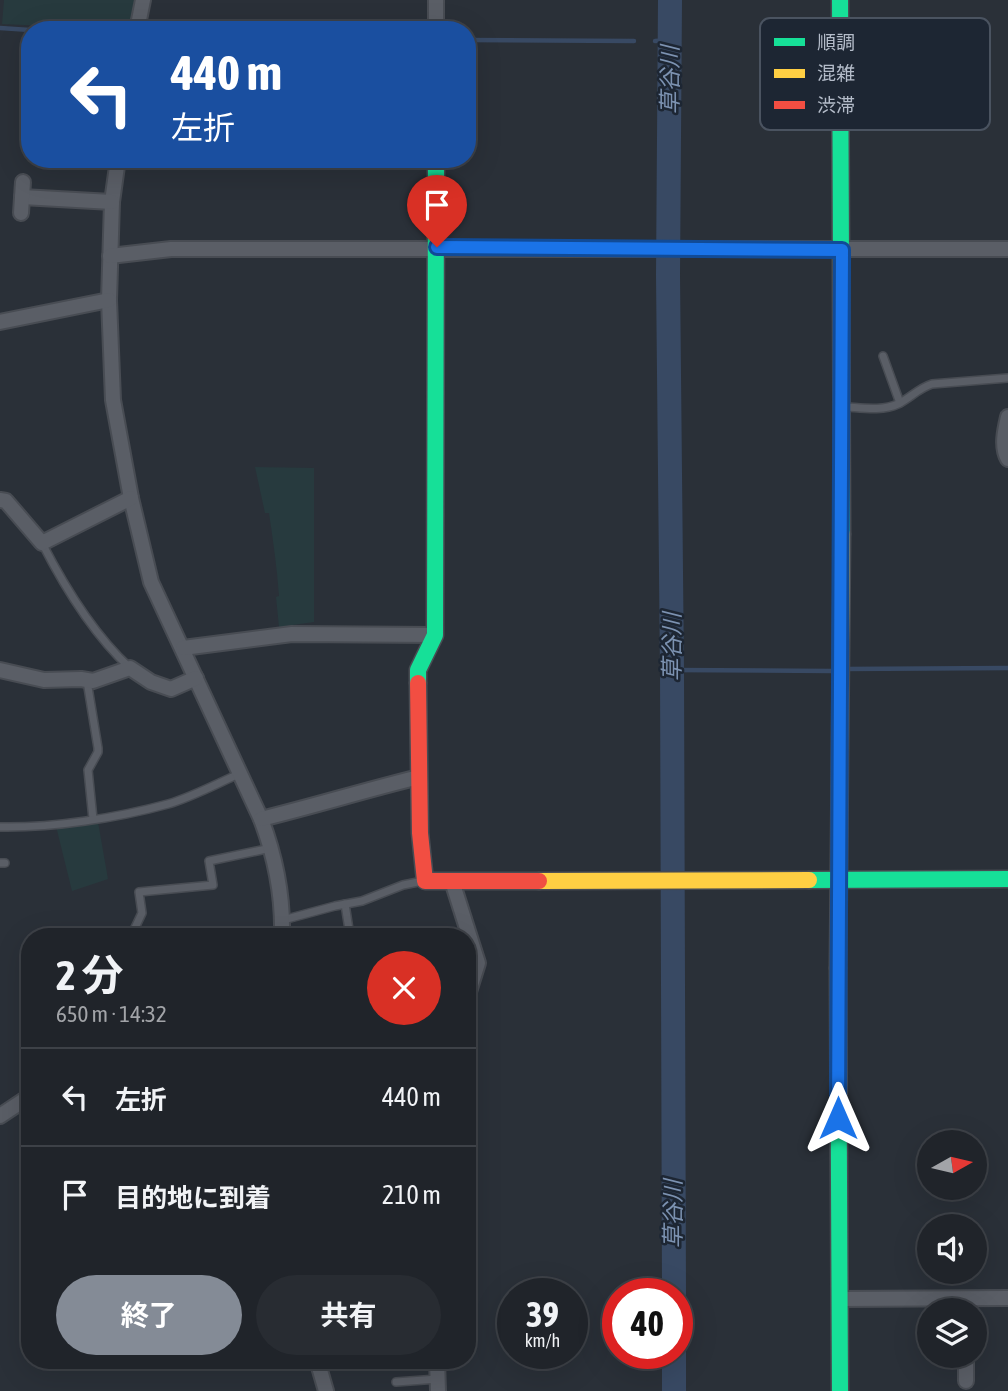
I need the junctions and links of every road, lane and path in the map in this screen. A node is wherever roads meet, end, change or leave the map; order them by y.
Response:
1 (143, 0) edge
2 (436, 0) edge
3 (839, 0) edge
4 (839, 18) edge
5 (139, 21) edge
6 (436, 21) edge
7 (841, 130) edge
8 (117, 168) edge
9 (436, 168) edge
10 (112, 202) junction
11 (21, 213) dead end
12 (437, 247) junction
13 (1008, 248) edge
14 (842, 250) junction
15 (110, 256) junction
16 (109, 300) junction
17 (0, 322) edge
18 (883, 356) dead end
19 (1008, 378) edge
20 (900, 403) junction
21 (842, 407) junction
22 (1008, 417) edge
23 (1008, 459) edge
24 (131, 498) junction
25 (0, 500) edge
26 (42, 543) junction
27 (435, 635) junction
28 (183, 648) junction
29 (130, 668) junction
30 (0, 670) edge
31 (196, 678) junction
32 (87, 680) junction
33 (239, 774) junction
34 (419, 777) junction
35 (93, 819) junction
36 (261, 819) junction
37 (0, 827) edge
38 (271, 848) junction
39 (1008, 880) edge
40 (425, 881) junction
41 (452, 881) junction
42 (839, 881) junction
43 (345, 904) junction
44 (282, 920) junction
45 (135, 928) edge
46 (282, 928) edge
47 (349, 928) edge
48 (467, 928) edge
49 (21, 1102) edge
50 (0, 1116) edge
51 (1008, 1298) edge
52 (840, 1299) junction
53 (987, 1301) edge
54 (917, 1302) edge
55 (966, 1368) edge
56 (320, 1369) edge
57 (965, 1381) dead end
58 (396, 1382) dead end
59 (438, 1385) edge
60 (326, 1391) edge
61 (840, 1391) edge

1 - 5 street
2 - 6 street
3 - 4 street
7 - 14 street
8 - 10 street
9 - 12 street
10 - 11 street
10 - 15 street
12 - 14 street
12 - 15 street
12 - 27 street
13 - 14 street
14 - 21 street
15 - 16 street
16 - 17 street
16 - 24 street
18 - 20 lane
19 - 20 lane
20 - 21 lane
21 - 42 street
22 - 23 street
24 - 26 street
24 - 28 street
25 - 26 street
26 - 29 lane
27 - 28 street
27 - 34 street
28 - 31 street
29 - 31 street
29 - 32 street
30 - 32 street
31 - 33 street
32 - 35 lane
33 - 35 lane
33 - 36 street
34 - 36 street
34 - 40 street
35 - 37 lane
36 - 38 street
38 - 44 street
38 - 45 lane
39 - 42 street
40 - 41 street
40 - 43 lane
41 - 42 street
41 - 48 street
42 - 52 street
43 - 44 lane
43 - 47 lane
44 - 46 street
49 - 50 street
51 - 53 street
52 - 54 street
52 - 61 street
55 - 57 street
56 - 60 street
58 - 59 lane

